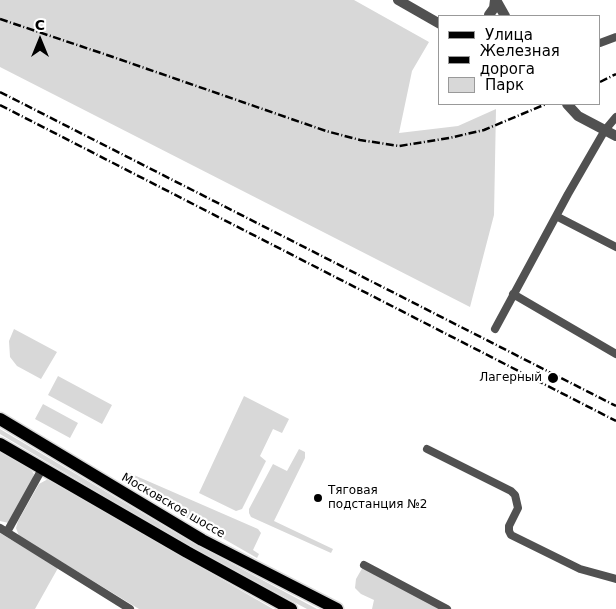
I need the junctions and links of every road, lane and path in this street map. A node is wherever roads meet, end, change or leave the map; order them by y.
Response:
1 (398, 0) edge
2 (495, 0) edge
3 (492, 15) edge
4 (504, 15) edge
5 (438, 23) edge
6 (616, 37) edge
7 (601, 43) edge
8 (568, 105) edge
9 (616, 117) edge
10 (605, 130) junction
11 (616, 136) edge
12 (556, 216) junction
13 (616, 247) edge
14 (513, 294) junction
15 (495, 329) dead end
16 (616, 354) edge
17 (0, 419) edge
18 (0, 444) edge
19 (426, 448) dead end
20 (42, 469) junction
21 (4, 530) edge
22 (364, 565) dead end
23 (616, 579) edge
24 (130, 609) edge
25 (291, 609) edge
26 (337, 609) edge
27 (447, 609) edge

1 - 5 street
2 - 3 street
2 - 4 street
6 - 7 street
8 - 10 street
9 - 10 street
10 - 11 street
10 - 12 street
12 - 13 street
12 - 14 street
14 - 15 street
14 - 16 street
17 - 26 main road, Московское шоссе
18 - 20 main road
19 - 23 street
20 - 21 street
20 - 25 main road
21 - 24 street
22 - 27 street

